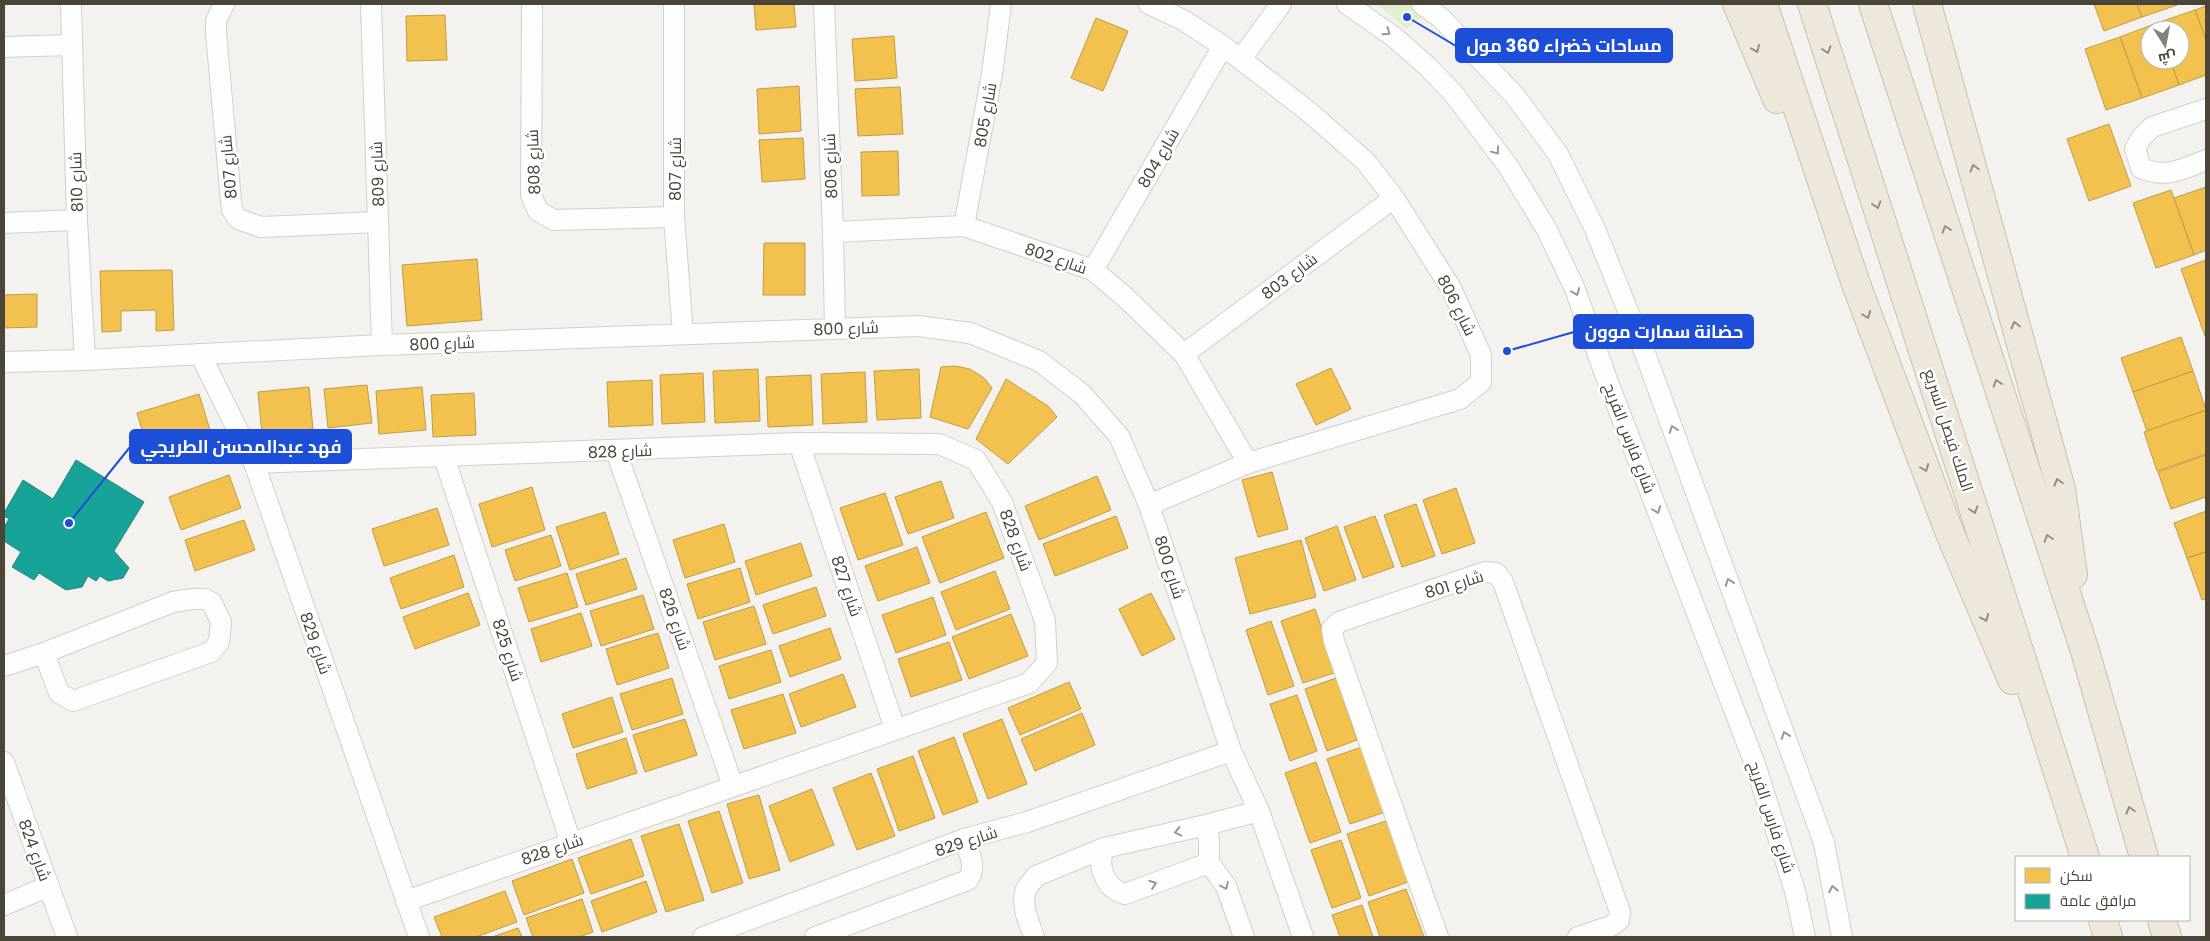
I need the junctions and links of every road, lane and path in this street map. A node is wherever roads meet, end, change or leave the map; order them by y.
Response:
1 (71, 4) edge
2 (224, 4) edge
3 (371, 4) edge
4 (532, 4) edge
5 (674, 4) edge
6 (824, 4) edge
7 (1001, 4) edge
8 (1149, 4) edge
9 (1281, 4) edge
10 (1347, 4) edge
11 (1422, 4) edge
12 (1737, 4) edge
13 (1763, 4) edge
14 (1812, 4) edge
15 (1873, 4) edge
16 (1928, 4) edge
17 (1442, 11) edge
18 (72, 45) junction
19 (1223, 46) junction
20 (4, 47) edge
21 (1241, 59) junction
22 (2206, 109) edge
23 (2206, 160) edge
24 (1394, 198) junction
25 (674, 217) junction
26 (78, 220) junction
27 (378, 222) junction
28 (4, 223) edge
29 (964, 226) junction
30 (833, 232) junction
31 (1093, 270) junction
32 (1856, 284) junction
33 (835, 328) junction
34 (683, 334) junction
35 (382, 345) junction
36 (200, 354) junction
37 (1184, 354) junction
38 (86, 360) junction
39 (4, 362) edge
40 (799, 444) junction
41 (616, 451) junction
42 (444, 457) junction
43 (254, 463) junction
44 (1248, 463) junction
45 (1149, 505) junction
46 (2085, 651) junction
47 (44, 653) junction
48 (4, 666) edge
49 (895, 729) junction
50 (1231, 751) junction
51 (4, 762) edge
52 (733, 786) junction
53 (1259, 811) junction
54 (1206, 826) junction
55 (964, 839) junction
56 (571, 843) junction
57 (1104, 848) junction
58 (2082, 849) edge
59 (2144, 856) edge
60 (1209, 864) junction
61 (49, 886) junction
62 (406, 901) junction
63 (4, 904) edge
64 (2103, 921) edge
65 (2162, 921) edge
66 (67, 937) edge
67 (418, 937) edge
68 (703, 937) edge
69 (815, 937) edge
70 (1034, 937) edge
71 (1244, 937) edge
72 (1303, 937) edge
73 (1438, 937) edge
74 (1578, 937) edge
75 (1805, 937) edge
76 (1842, 937) edge
77 (2108, 937) edge
78 (2167, 937) edge

1 - 18 street, شارع 810
2 - 27 street, شارع 807
3 - 27 street, شارع 809
4 - 25 street, شارع 808
5 - 25 street, شارع 807
6 - 30 street, شارع 806
7 - 29 street, شارع 805
8 - 19 street, شارع 806
9 - 21 street
10 -> 75 street, شارع فارس الفريح
11 - 17 street
12 -> 32 highway
13 - 32 highway
14 -> 58 highway, الملك فيصل السريع
46 -> 15 highway
46 -> 16 highway
76 -> 17 street
18 - 20 street
18 - 26 street, شارع 810
19 - 21 street, شارع 806
19 - 31 street, شارع 804
21 - 24 street, شارع 806
22 - 23 street
24 - 37 street, شارع 803
24 - 44 street, شارع 806
25 - 34 street, شارع 807
26 - 28 street
26 - 38 street, شارع 810
27 - 35 street, شارع 809
29 - 30 street, شارع 802
29 - 31 street, شارع 802
30 - 33 street, شارع 806
31 - 37 street, شارع 802
32 -> 58 highway
33 - 34 street, شارع 800
33 - 45 street, شارع 800
34 - 35 street, شارع 800
35 - 36 street, شارع 800
36 - 38 street, شارع 800
36 - 43 street, شارع 829
37 - 44 street, شارع 802
38 - 39 street, شارع 800
40 - 41 street, شارع 828
40 - 49 street, شارع 827
40 - 49 street, شارع 828
41 - 42 street, شارع 828
41 - 52 street, شارع 826
42 - 43 street, شارع 828
42 - 56 street, شارع 825
43 - 62 street, شارع 829
44 - 45 street, شارع 806
45 - 50 street, شارع 800
59 -> 46 highway
47 - 47 street
47 - 48 street
49 - 52 street, شارع 828
50 - 53 street, شارع 800
50 - 55 street, شارع 829
51 - 61 street, شارع 824
52 - 56 street, شارع 828
53 - 54 street
53 - 72 street, شارع 800
54 -> 57 street
54 - 60 street
55 - 68 street, شارع 829
55 - 69 street
56 - 62 street, شارع 828
57 -> 60 street
57 - 70 street
60 -> 71 street
61 - 63 street
61 - 66 street, شارع 824
62 - 67 street, شارع 829
64 - 77 highway
65 - 78 highway
73 - 74 street, شارع 801

